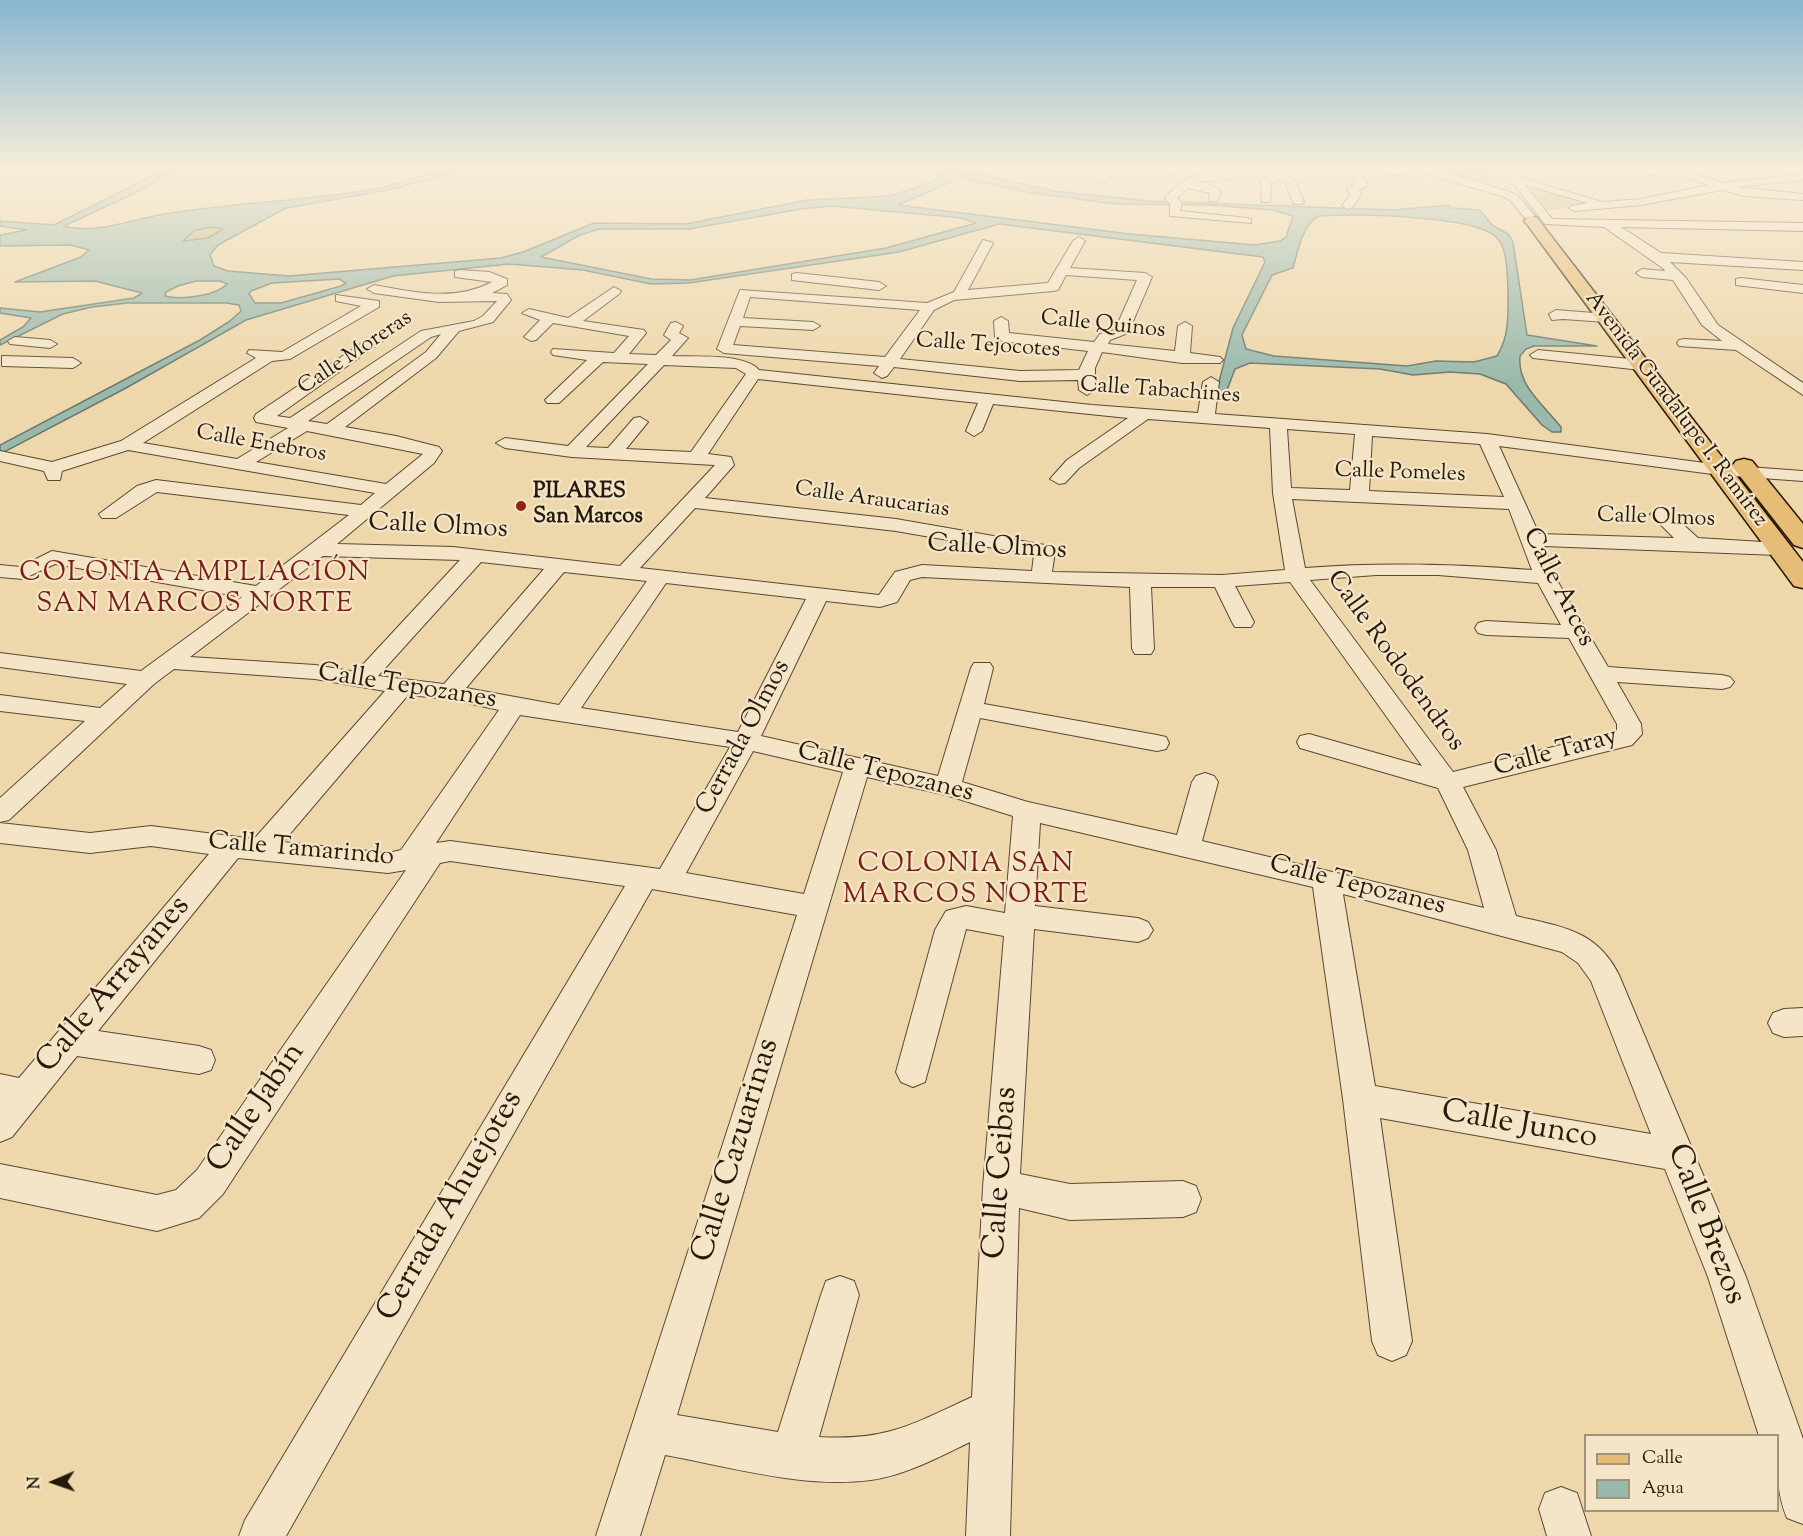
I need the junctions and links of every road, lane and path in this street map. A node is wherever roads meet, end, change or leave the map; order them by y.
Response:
1 (1552, 239) edge
2 (1555, 239) edge
3 (1631, 239) edge
4 (1755, 239) joint
5 (1078, 241) dead end
6 (1803, 241) edge
7 (987, 243) dead end
8 (1657, 256) junction
9 (1778, 264) junction
10 (1803, 266) edge
11 (1060, 270) junction
12 (1642, 273) dead end
13 (460, 274) dead end
14 (1677, 276) junction
15 (797, 277) dead end
16 (1741, 282) dead end
17 (890, 287) dead end
18 (1802, 288) edge
19 (374, 289) dead end
20 (614, 291) dead end
21 (926, 291) dead end
22 (955, 295) junction
23 (465, 296) junction
24 (341, 298) dead end
25 (929, 307) junction
26 (529, 313) dead end
27 (1557, 317) dead end
28 (550, 318) junction
29 (1606, 318) junction
30 (1001, 321) dead end
31 (735, 322) junction
32 (571, 323) junction
33 (676, 326) dead end
34 (813, 326) dead end
35 (1185, 326) dead end
36 (453, 329) junction
37 (391, 330) dead end
38 (531, 337) dead end
39 (50, 344) dead end
40 (1684, 344) dead end
41 (1737, 346) junction
42 (1097, 349) junction
43 (558, 352) dead end
44 (1538, 355) dead end
45 (599, 357) junction
46 (618, 358) junction
47 (1182, 358) junction
48 (659, 360) junction
49 (1215, 360) dead end
50 (1, 362) edge
51 (73, 363) dead end
52 (889, 363) junction
53 (1641, 365) junction
54 (1781, 373) junction
55 (754, 374) junction
56 (1084, 375) junction
57 (1803, 375) edge
58 (1211, 381) dead end
59 (874, 385) junction
60 (1803, 390) edge
61 (553, 400) dead end
62 (987, 400) junction
63 (1092, 410) junction
64 (1147, 412) junction
65 (1206, 417) junction
66 (1705, 417) dead end
67 (640, 422) dead end
68 (1278, 423) junction
69 (297, 425) junction
70 (330, 430) junction
71 (1364, 430) junction
72 (974, 431) dead end
73 (1487, 440) junction
74 (505, 443) dead end
75 (127, 446) junction
76 (572, 452) junction
77 (1734, 454) dead end
78 (612, 455) junction
79 (0, 456) edge
80 (696, 458) junction
81 (240, 464) junction
82 (1720, 470) junction
83 (1749, 472) junction
84 (1803, 476) edge
85 (1059, 479) dead end
86 (388, 490) junction
87 (1282, 494) junction
88 (1359, 496) junction
89 (692, 502) junction
90 (1515, 504) junction
91 (362, 511) junction
92 (108, 514) dead end
93 (1660, 514) dead end
94 (1532, 540) junction
95 (1803, 540) edge
96 (1693, 544) junction
97 (1778, 549) junction
98 (318, 550) junction
99 (476, 555) junction
100 (560, 564) junction
101 (0, 571) edge
102 (626, 572) junction
103 (661, 576) junction
104 (1296, 576) junction
105 (1545, 577) junction
106 (1041, 578) junction
107 (1803, 580) edge
108 (1140, 581) junction
109 (1222, 581) junction
110 (258, 593) junction
111 (819, 594) junction
112 (1243, 622) dead end
113 (1486, 628) dead end
114 (1577, 632) junction
115 (1143, 649) dead end
116 (0, 660) edge
117 (166, 662) junction
118 (982, 668) dead end
119 (1601, 674) junction
120 (146, 679) junction
121 (361, 680) junction
122 (1722, 682) dead end
123 (402, 687) junction
124 (450, 692) junction
125 (0, 703) edge
126 (514, 706) junction
127 (970, 709) junction
128 (565, 714) junction
129 (106, 716) junction
130 (1630, 734) joint
131 (746, 741) junction
132 (1309, 742) dead end
133 (1157, 743) dead end
134 (858, 765) junction
135 (1447, 782) junction
136 (1205, 783) dead end
137 (948, 787) junction
138 (1027, 811) junction
139 (0, 813) edge
140 (0, 833) edge
141 (1187, 846) junction
142 (246, 849) junction
143 (422, 856) junction
144 (1326, 879) junction
145 (656, 880) junction
146 (814, 907) junction
147 (1020, 921) junction
148 (1503, 923) junction
149 (1138, 930) dead end
150 (1589, 954) joint
151 (68, 1041) junction
152 (199, 1060) dead end
153 (913, 1072) dead end
154 (12, 1092) edge
155 (1360, 1099) junction
156 (0, 1126) edge
157 (1678, 1155) junction
158 (0, 1181) edge
159 (1001, 1187) junction
160 (1183, 1199) dead end
161 (840, 1295) dead end
162 (1392, 1341) dead end
163 (991, 1410) junction
164 (650, 1431) junction
165 (792, 1455) junction
166 (1803, 1502) edge
167 (261, 1536) edge
168 (618, 1536) edge
169 (988, 1536) edge

1 - 29 main road, Avenida Guadalupe I. Ramírez
2 - 66 main road, Avenida Guadalupe I. Ramírez
3 - 8 street
4 - 6 street
4 - 9 street
5 - 11 street
7 - 22 street
8 - 9 street
8 - 14 street
9 - 10 street
11 - 22 street
11 - 42 street
12 - 14 street
13 - 23 street
14 - 41 street
15 - 17 street
16 - 18 street
19 - 23 street
20 - 32 street
21 - 22 street
22 - 25 street
23 - 36 street, Calle Moreras
24 - 75 street
25 - 31 street
25 - 52 street
26 - 28 street
27 - 29 street
28 - 32 street
28 - 38 street
29 - 53 main road, Avenida Guadalupe I. Ramírez
30 - 42 street, Calle Quinos
31 - 34 street
31 - 52 street, Calle Tejocotes
32 - 46 street
33 - 48 street
35 - 47 street
36 - 69 street, Calle Moreras
36 - 70 street
37 - 69 street
39 - 50 street
40 - 41 street
41 - 54 street
42 - 47 street, Calle Quinos
42 - 56 street
43 - 45 street, Calle Tabachines
44 - 53 street
45 - 46 street, Calle Tabachines
45 - 61 street
46 - 48 street, Calle Tabachines
47 - 49 street, Calle Quinos
48 - 55 street, Calle Tabachines
48 - 76 street
50 - 51 street
52 - 56 street, Calle Tejocotes
52 - 59 street
53 - 82 main road, Avenida Guadalupe I. Ramírez
54 - 57 street
54 - 60 street
55 - 59 street, Calle Tabachines
55 - 80 street
56 - 63 street
58 - 65 street
59 - 62 street, Calle Tabachines
62 - 63 street, Calle Tabachines
62 - 72 street
63 - 64 street, Calle Tabachines
64 - 65 street, Calle Tabachines
64 - 85 street
65 - 68 street, Calle Tabachines
67 - 78 street
68 - 71 street, Calle Tabachines
68 - 87 street, Calle Rododendros
69 - 70 street
69 - 81 street, Calle Moreras
70 - 86 street
71 - 73 street, Calle Tabachines
71 - 88 street
73 - 82 street, Calle Tabachines
73 - 90 street, Calle Arces
74 - 76 street
75 - 79 street
75 - 81 street, Calle Enebros
76 - 78 street
77 - 83 main road, Avenida Guadalupe I. Ramírez
78 - 80 street
80 - 89 street
81 - 86 street, Calle Enebros
82 - 83 street, Calle Tabachines
82 - 97 main road, Avenida Guadalupe I. Ramírez
83 - 84 street, Calle Tabachines
83 - 95 main road, Avenida Guadalupe I. Ramírez
86 - 91 street
87 - 88 street, Calle Pomeles
87 - 104 street, Calle Rododendros
88 - 90 street, Calle Pomeles
89 - 102 street
89 - 106 street, Calle Araucarias
90 - 94 street, Calle Arces
91 - 92 street
91 - 98 street
93 - 96 street
94 - 96 street, Calle Olmos
94 - 105 street, Calle Arces
96 - 97 street, Calle Olmos
97 - 107 main road, Avenida Guadalupe I. Ramírez
98 - 99 street, Calle Olmos
98 - 110 street
99 - 100 street, Calle Olmos
99 - 121 street
100 - 102 street, Calle Olmos
100 - 124 street
101 - 110 street
102 - 103 street, Calle Olmos
103 - 111 street, Calle Olmos
103 - 128 street
104 - 105 street, Calle Olmos
104 - 109 street, Calle Olmos
104 - 135 street, Calle Rododendros
105 - 114 street, Calle Arces
106 - 108 street, Calle Olmos
106 - 111 street, Calle Olmos
108 - 109 street, Calle Olmos
108 - 115 street
109 - 112 street
110 - 117 street
111 - 131 street, Cerrada Olmos
113 - 114 street
114 - 119 street, Calle Arces
116 - 120 street
117 - 120 street
117 - 121 street, Calle Tepozanes
118 - 127 street
119 - 122 street
119 - 130 street, Calle Arces
120 - 129 street
121 - 123 street, Calle Tepozanes
123 - 124 street, Calle Tepozanes
123 - 142 street, Calle Arrayanes
124 - 126 street, Calle Tepozanes
125 - 129 street
126 - 128 street, Calle Tepozanes
126 - 143 street, Calle Jabín
127 - 133 street
127 - 137 street
128 - 131 street, Calle Tepozanes
129 - 139 street
130 - 135 street, Calle Taray
131 - 134 street, Calle Tepozanes
131 - 145 street, Cerrada Olmos
132 - 135 street
134 - 137 street, Calle Tepozanes
134 - 146 street, Calle Cazuarinas
135 - 148 street, Calle Rododendros
136 - 141 street
137 - 138 street, Calle Tepozanes
138 - 141 street, Calle Tepozanes
138 - 147 street, Calle Ceibas
140 - 142 street, Calle Tamarindo
141 - 144 street, Calle Tepozanes
142 - 143 street, Calle Tamarindo
142 - 151 street, Calle Arrayanes
143 - 145 street, Calle Tamarindo
143 - 158 street, Calle Jabín
144 - 148 street, Calle Tepozanes
144 - 155 street
145 - 146 street, Calle Tamarindo
145 - 167 street, Cerrada Ahuejotes
146 - 164 street, Calle Cazuarinas
147 - 149 street
147 - 153 street
147 - 159 street, Calle Ceibas
148 - 150 street, Calle Tepozanes
150 - 157 street, Calle Brezos
151 - 152 street
151 - 154 street, Calle Arrayanes
154 - 156 street, Calle Arrayanes
155 - 157 street, Calle Junco
155 - 162 street
157 - 166 street, Calle Brezos
159 - 160 street
159 - 163 street, Calle Ceibas
161 - 165 street
163 - 165 street
163 - 169 street, Calle Ceibas
164 - 165 street
164 - 168 street, Calle Cazuarinas

